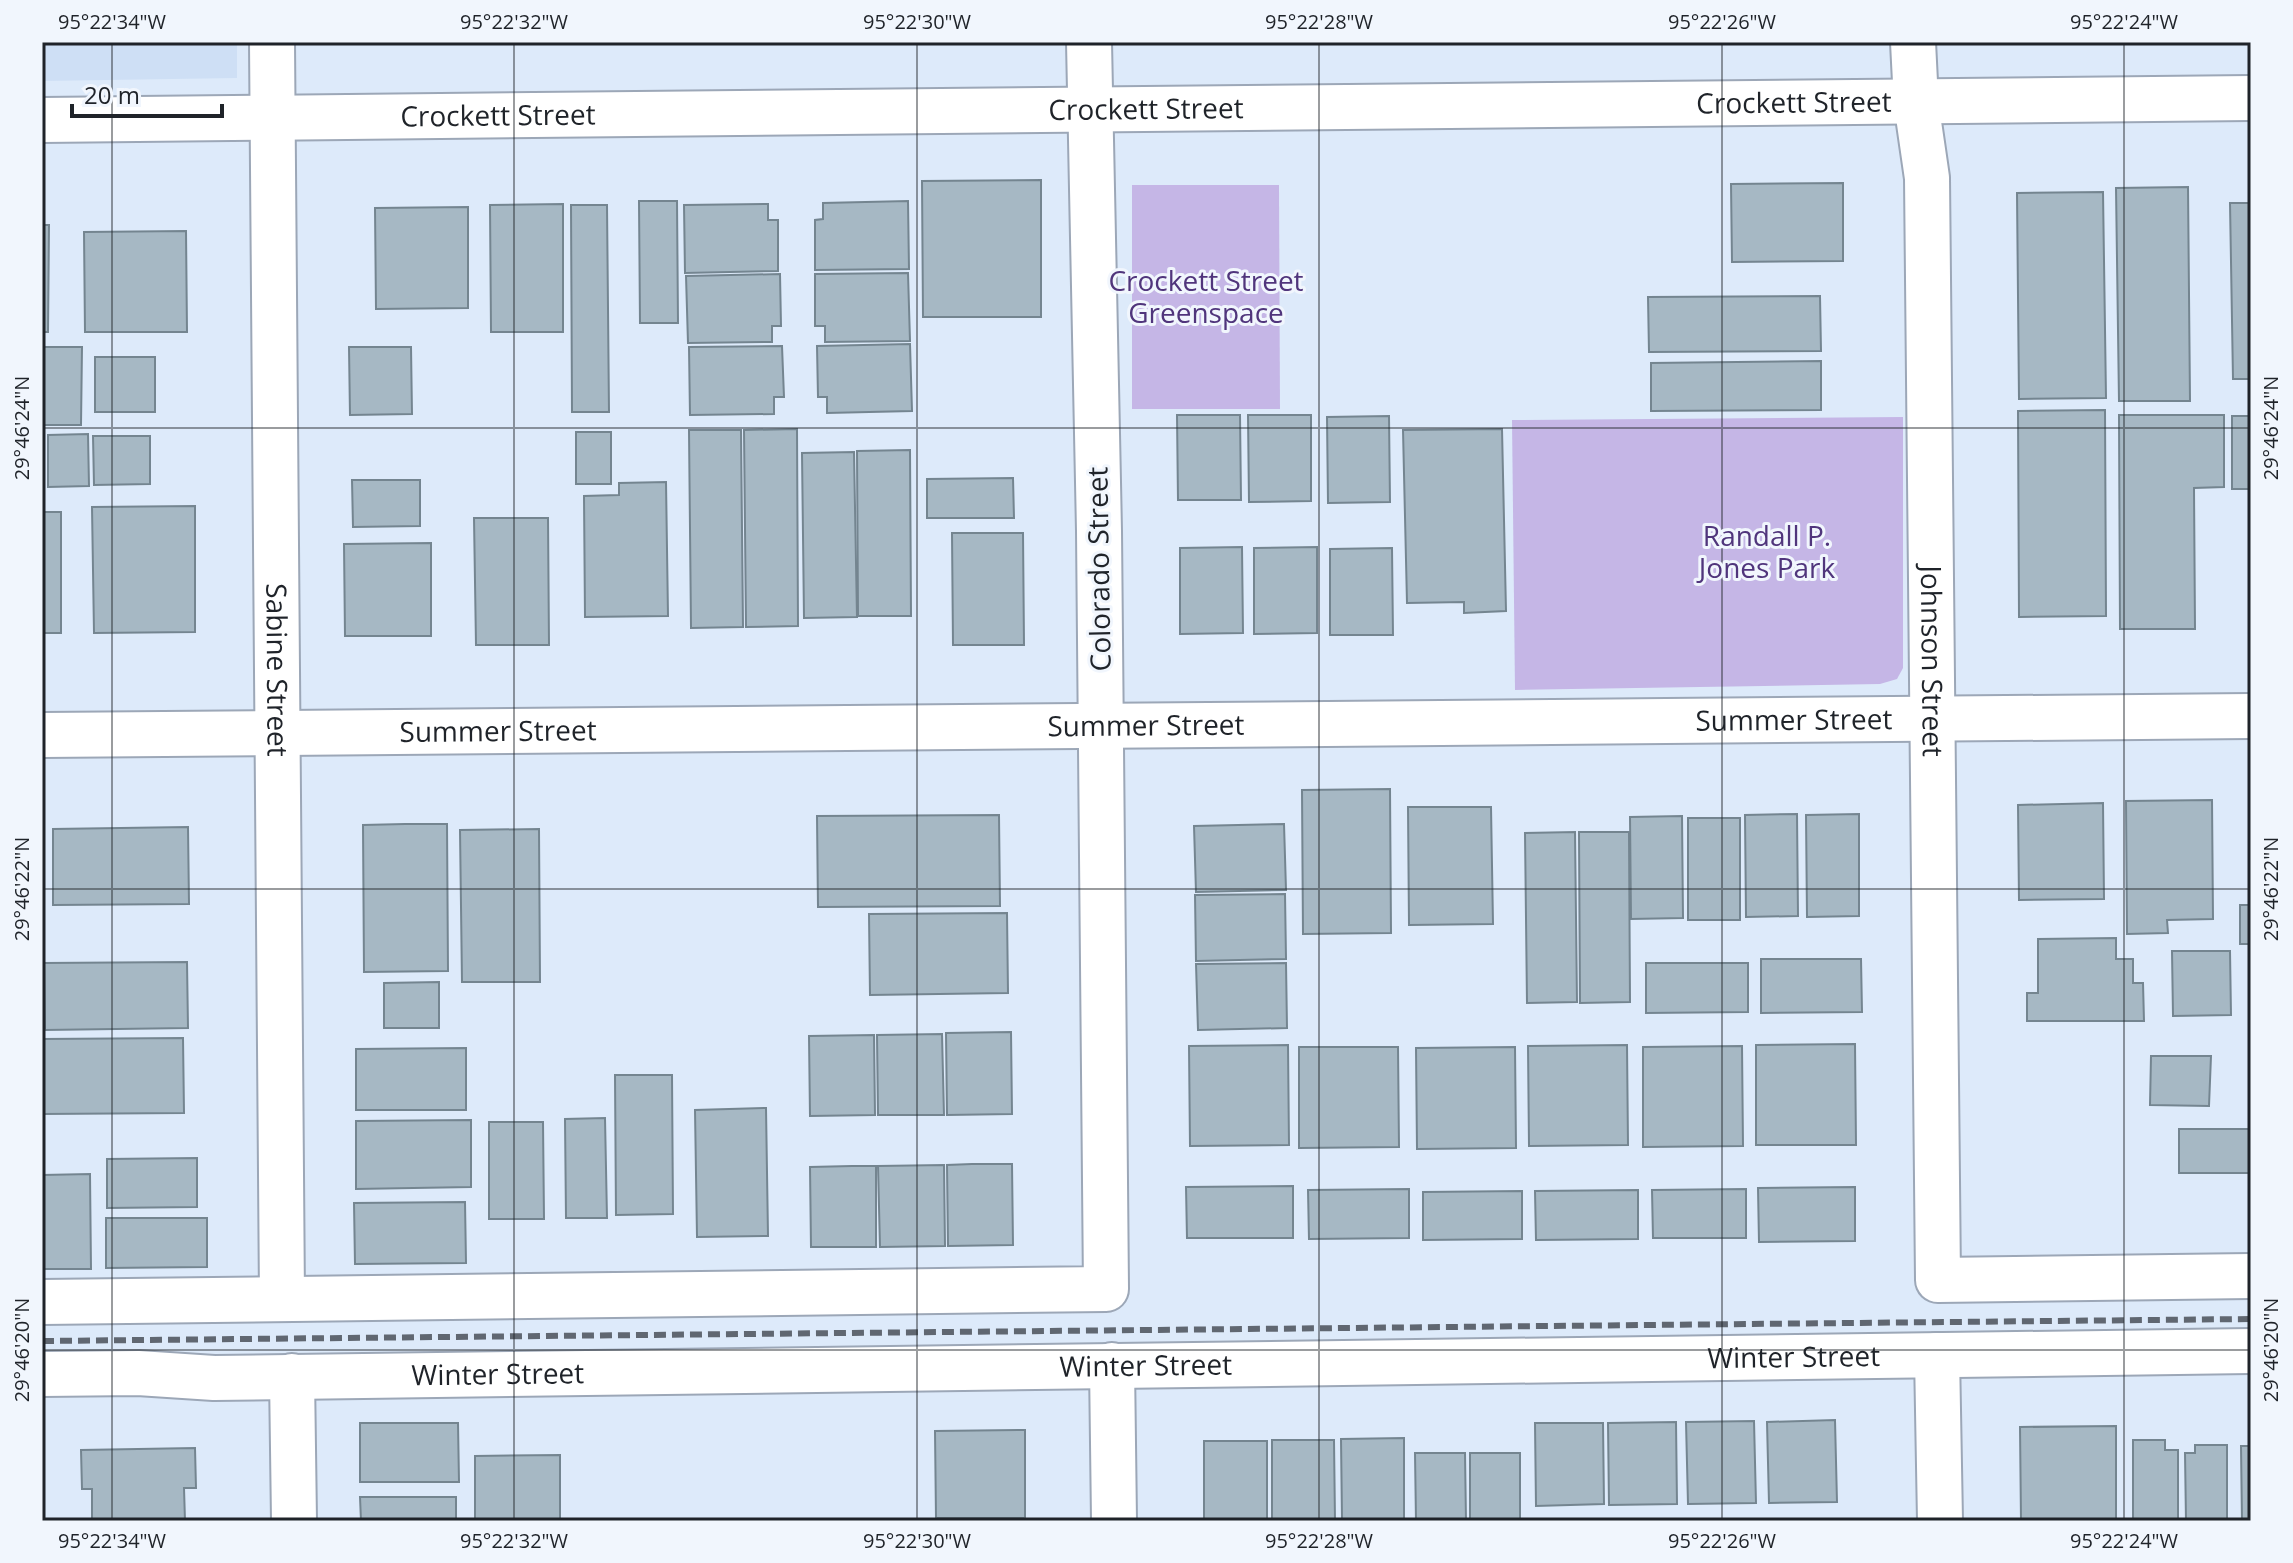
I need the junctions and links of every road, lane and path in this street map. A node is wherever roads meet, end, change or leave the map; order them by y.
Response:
1 (272, 42) edge
2 (1089, 42) edge
3 (1913, 42) edge
4 (2251, 98) edge
5 (1916, 102) junction
6 (1090, 112) junction
7 (272, 118) junction
8 (42, 120) edge
9 (2251, 716) edge
10 (1933, 719) junction
11 (1101, 726) junction
12 (277, 733) junction
13 (42, 735) edge
14 (2251, 1276) edge
15 (282, 1299) junction
16 (42, 1302) edge
17 (2251, 1351) edge
18 (1937, 1355) junction
19 (1112, 1365) junction
20 (42, 1374) edge
21 (292, 1376) junction
22 (294, 1521) edge
23 (1114, 1521) edge
24 (1940, 1521) edge

1 - 7 street, Sabine Street
2 - 6 street, Colorado Street
3 - 5 street, Johnson Street
4 - 5 street, Crockett Street
5 - 6 street, Crockett Street
5 - 10 street, Johnson Street
6 - 7 street, Crockett Street
6 - 11 street, Colorado Street
7 - 8 street, Crockett Street
7 - 12 street, Sabine Street
9 - 10 street, Summer Street
10 - 11 street, Summer Street
10 - 14 street, Johnson Street
11 - 12 street, Summer Street
11 - 15 street, Colorado Street
12 - 13 street, Summer Street
12 - 15 street, Sabine Street
15 - 16 street
17 - 18 street, Winter Street
18 - 19 street, Winter Street
18 - 24 street
19 - 21 street, Winter Street
19 - 23 street
20 - 21 street, Winter Street
21 - 22 street

